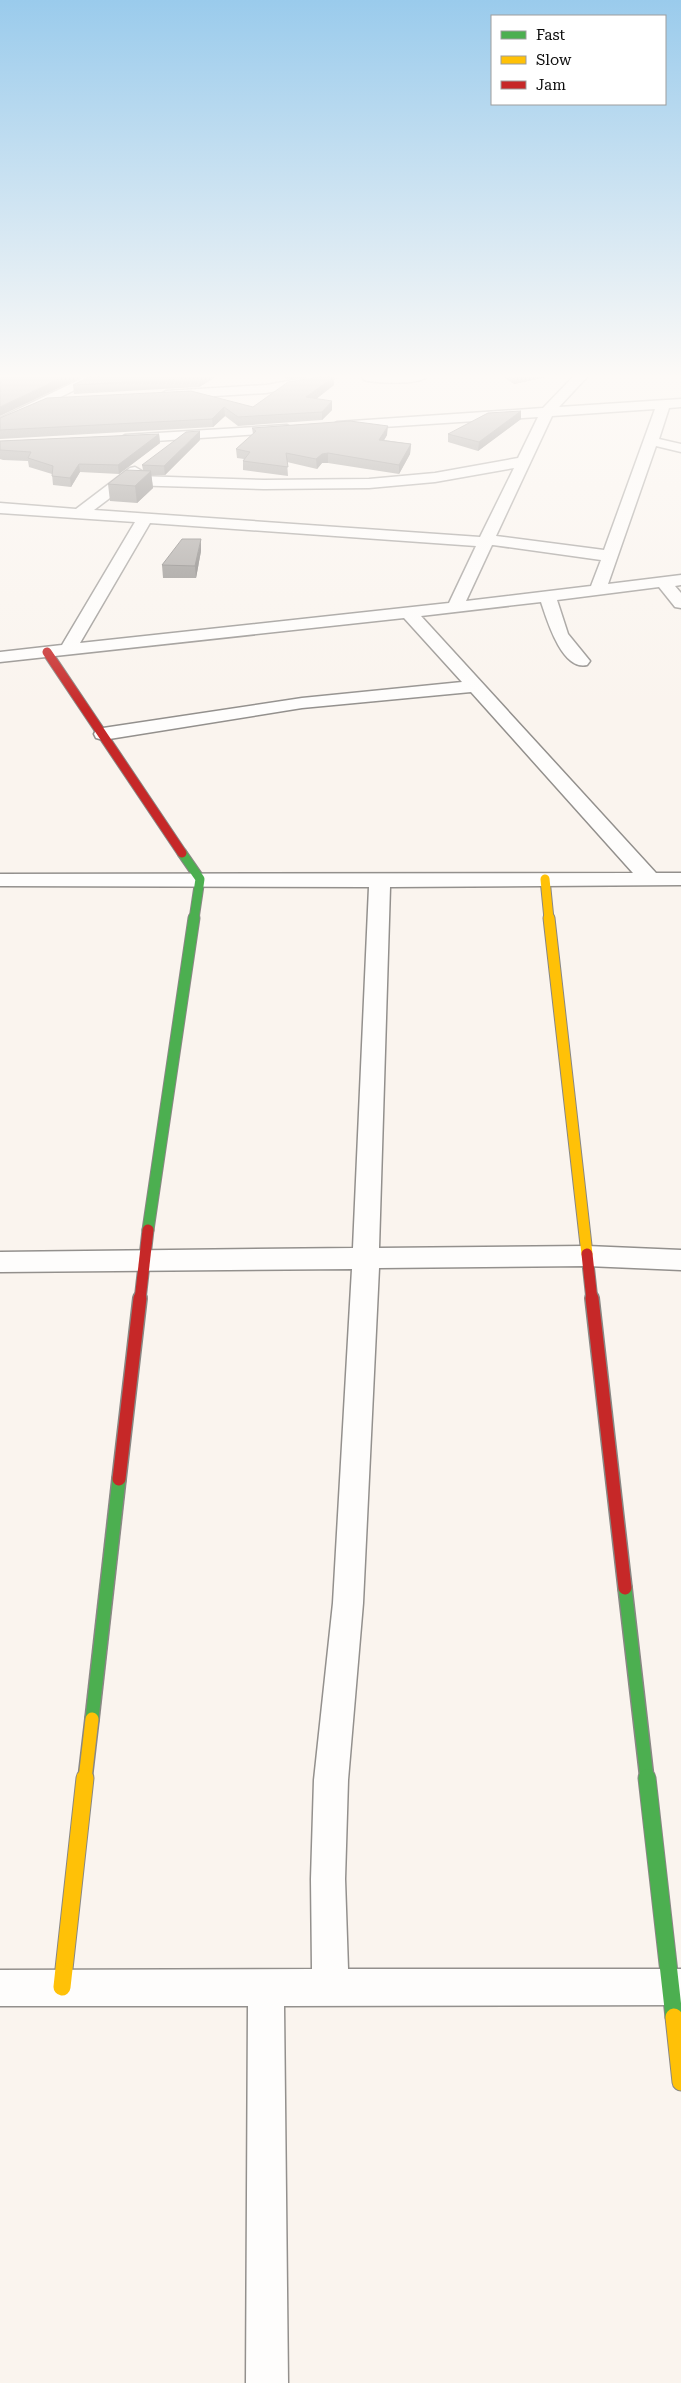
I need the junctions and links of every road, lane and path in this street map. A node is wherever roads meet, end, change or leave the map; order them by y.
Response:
1 (112, 488) edge
2 (511, 488) edge
3 (634, 488) edge
4 (0, 508) edge
5 (80, 513) junction
6 (145, 518) junction
7 (487, 541) junction
8 (610, 556) junction
9 (681, 580) edge
10 (663, 582) junction
11 (598, 590) junction
12 (547, 596) junction
13 (681, 603) edge
14 (455, 607) junction
15 (408, 612) junction
16 (68, 650) junction
17 (47, 652) junction
18 (0, 657) edge
19 (581, 661) dead end
20 (475, 686) junction
21 (103, 734) junction
22 (200, 879) junction
23 (545, 879) junction
24 (650, 879) junction
25 (681, 879) edge
26 (0, 880) edge
27 (380, 881) junction
28 (587, 1256) junction
29 (366, 1258) junction
30 (143, 1260) junction
31 (681, 1260) edge
32 (0, 1262) edge
33 (330, 1986) junction
34 (266, 1987) junction
35 (675, 1987) edge
36 (0, 1988) edge
37 (62, 1988) junction
38 (681, 2082) edge
39 (267, 2383) edge

1 - 5 street
2 - 7 street
3 - 8 street
4 - 5 street
5 - 6 street
6 - 7 street
6 - 16 street
7 - 8 street
7 - 14 street
8 - 11 street
9 - 10 street
10 - 11 street
10 - 13 street
11 - 12 street
12 - 14 street
12 - 19 street
14 - 15 street
15 - 16 street
15 - 20 street
16 - 17 street
17 - 18 street
17 - 21 street
20 - 21 street
20 - 24 street
21 - 22 street
22 - 26 street
22 - 27 street
22 - 30 street
23 - 24 street
23 - 27 street
23 - 28 street
24 - 25 street
27 - 29 street
28 - 29 street
28 - 31 street
28 - 35 street
29 - 30 street
29 - 33 street
30 - 32 street
30 - 37 street
33 - 34 street
33 - 35 street
34 - 37 street
34 - 39 street
35 - 38 street
36 - 37 street

